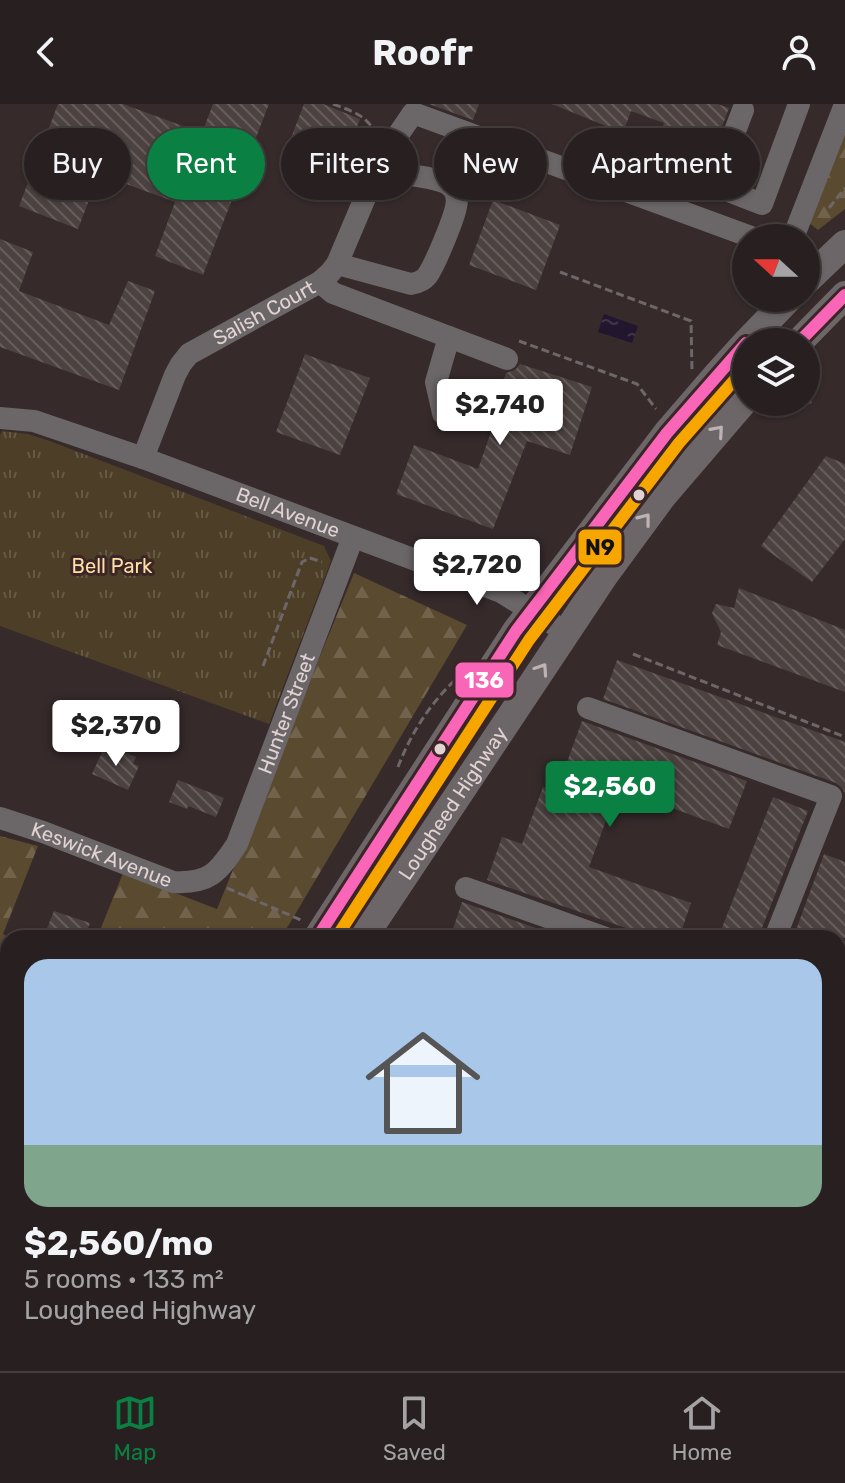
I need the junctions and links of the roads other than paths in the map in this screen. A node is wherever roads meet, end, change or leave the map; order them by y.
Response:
1 (799, 104) edge
2 (844, 107) edge
3 (743, 110) dead end
4 (403, 128) edge
5 (736, 128) edge
6 (563, 167) edge
7 (418, 175) edge
8 (364, 200) edge
9 (653, 200) edge
10 (751, 200) edge
11 (798, 224) edge
12 (732, 230) edge
13 (845, 244) edge
14 (337, 264) junction
15 (820, 268) edge
16 (320, 282) junction
17 (845, 295) edge
18 (776, 312) edge
19 (761, 328) edge
20 (813, 328) edge
21 (449, 337) junction
22 (508, 348) road end
23 (732, 360) edge
24 (443, 413) dead end
25 (732, 415) edge
26 (0, 418) edge
27 (143, 458) junction
28 (353, 537) junction
29 (532, 610) junction
30 (566, 632) junction
31 (588, 708) dead end
32 (0, 818) edge
33 (206, 879) joint
34 (466, 888) dead end
35 (314, 930) edge
36 (368, 930) edge
37 (584, 930) edge
38 (778, 930) edge

1 - 10 street
2 - 11 street
3 - 5 street
4 - 6 street, Salish Court
7 - 14 street
8 - 14 street, Salish Court
9 - 12 street
13 - 15 main road
14 - 16 street, Salish Court
16 - 21 street
16 - 27 street, Salish Court
17 - 20 main road
18 - 19 main road, Lougheed Highway
21 - 22 street
21 - 24 street
23 - 29 main road, Lougheed Highway
30 -> 25 main road, Lougheed Highway
26 - 27 street, Bell Avenue
27 - 28 street, Bell Avenue
28 - 29 street, Bell Avenue
28 - 33 street, Hunter Street
29 - 30 street, Bell Avenue
29 - 35 main road, Lougheed Highway
36 -> 30 main road, Lougheed Highway
31 - 38 street
32 - 33 street, Keswick Avenue
34 - 37 street

